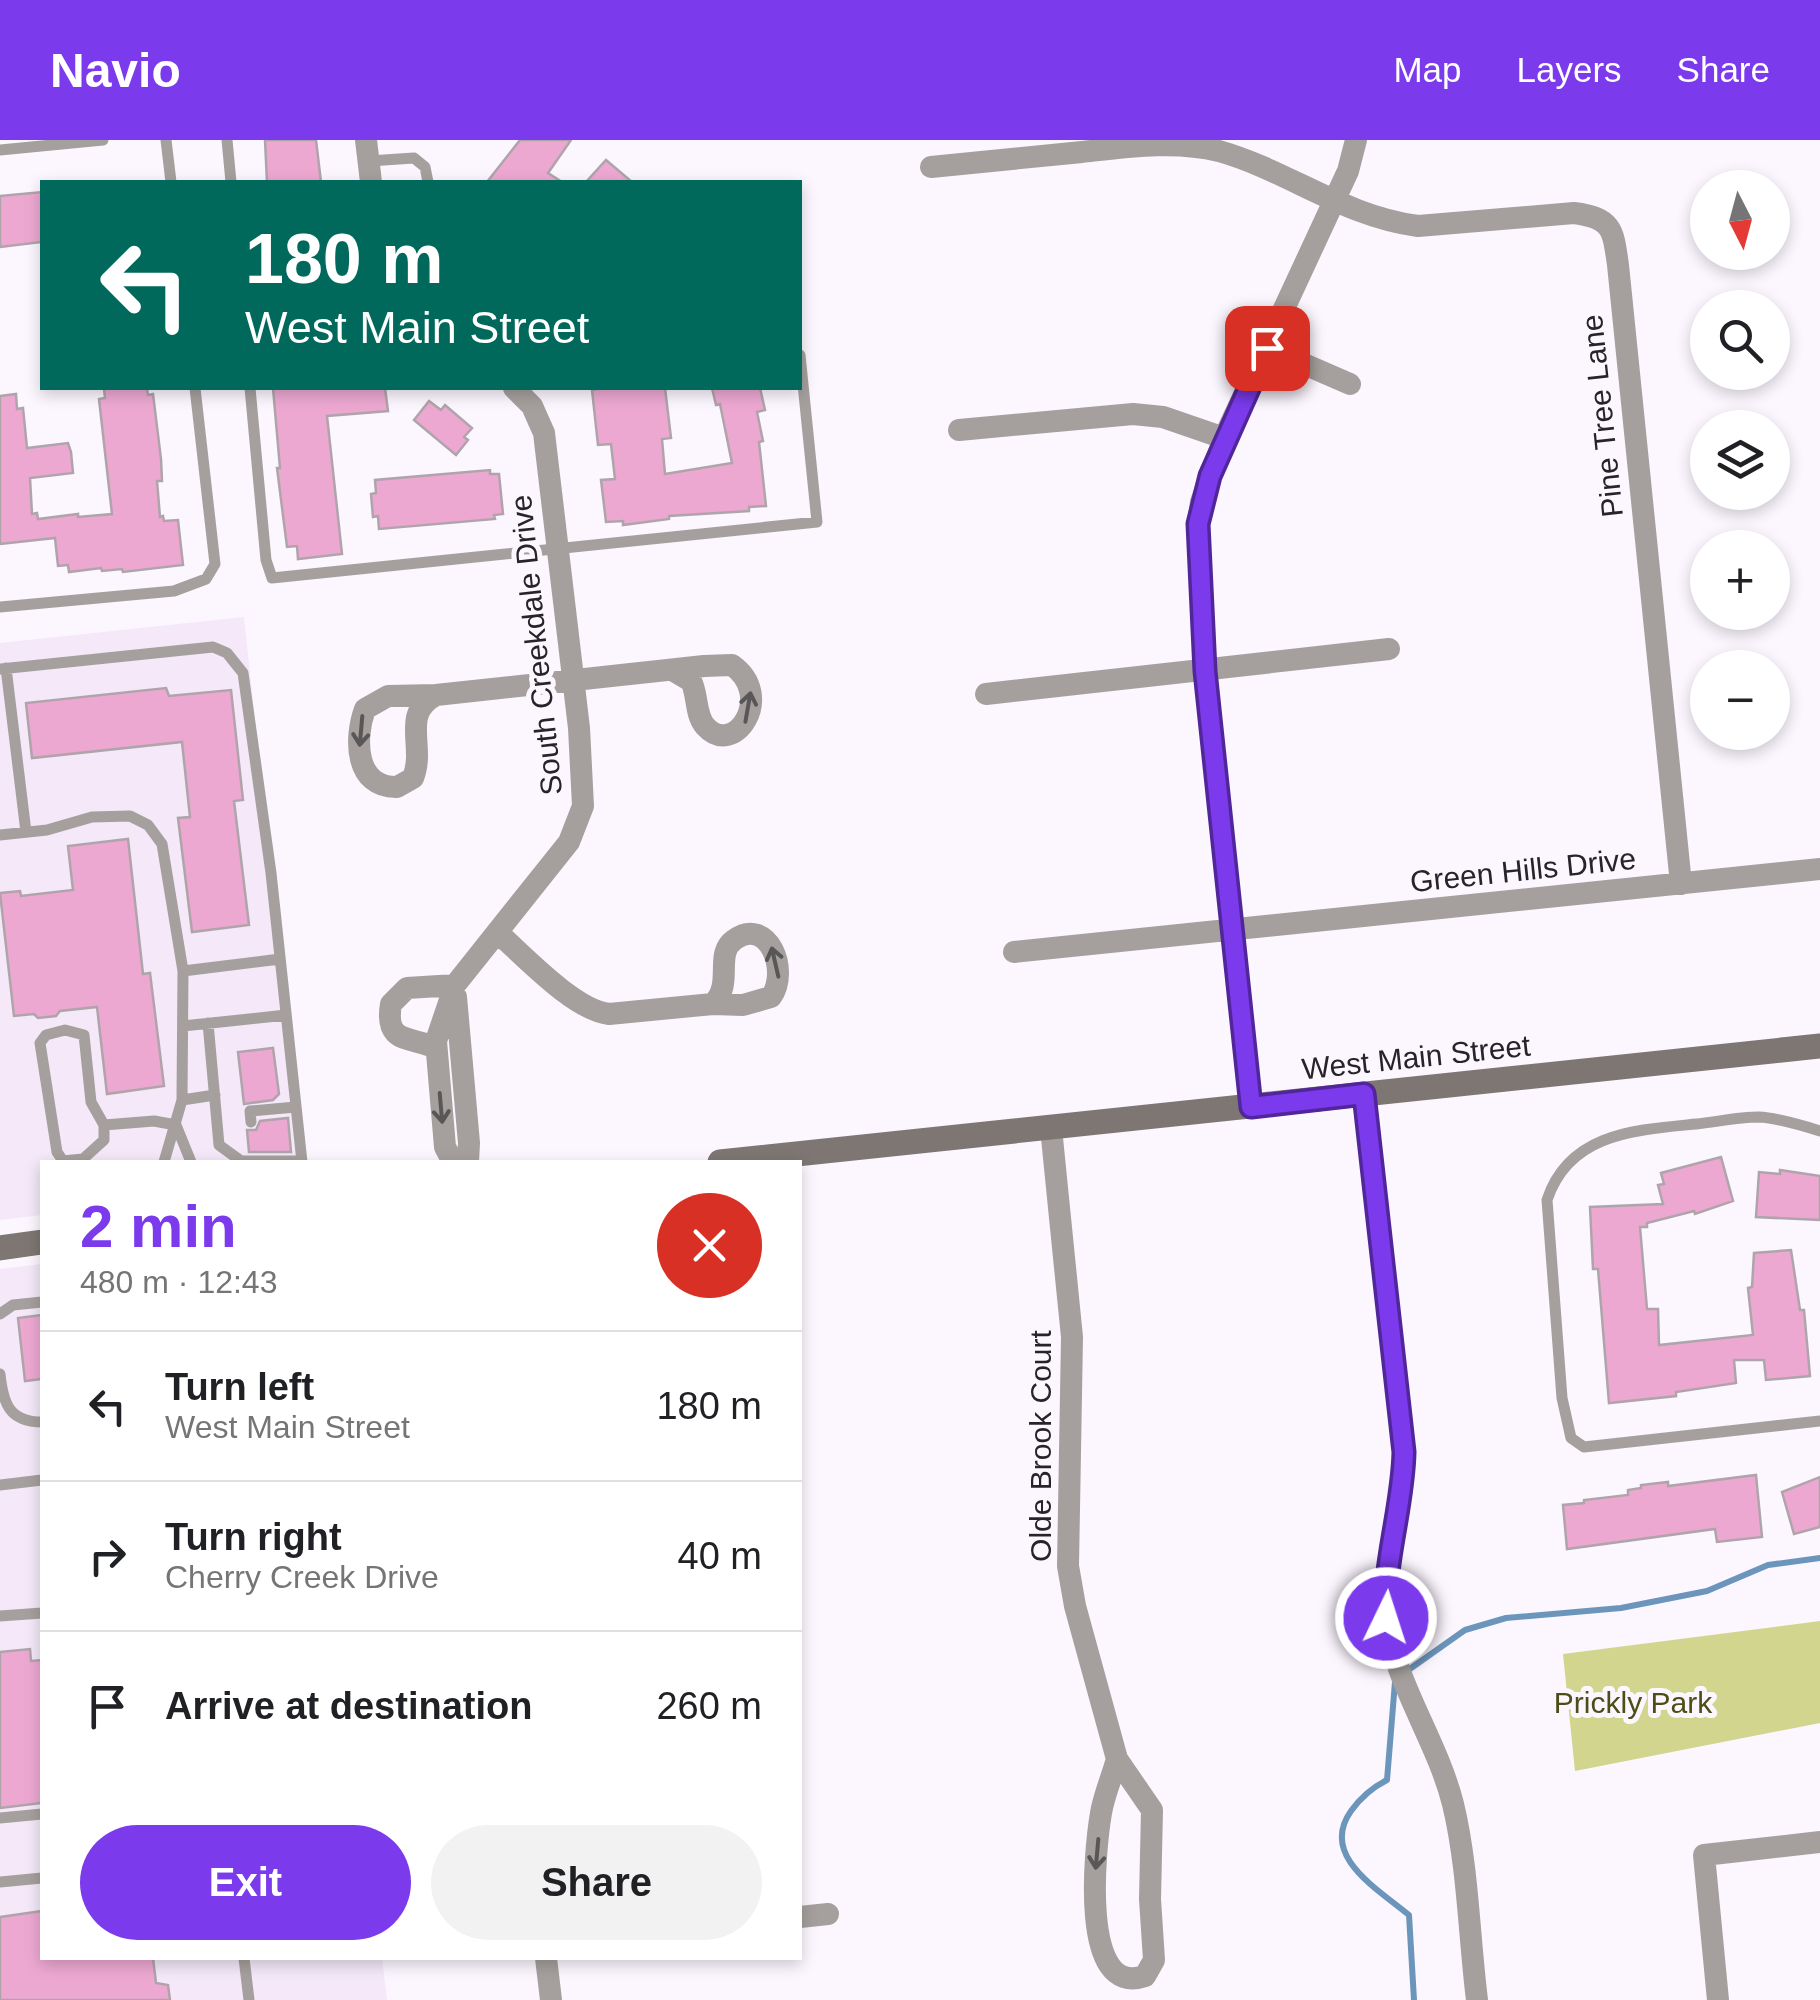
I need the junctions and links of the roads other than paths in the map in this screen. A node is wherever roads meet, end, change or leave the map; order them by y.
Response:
1 (103, 140) edge
2 (166, 140) edge
3 (228, 140) edge
4 (1356, 140) edge
5 (0, 150) edge
6 (368, 161) edge
7 (930, 168) dead end
8 (170, 180) edge
9 (231, 180) edge
10 (428, 180) edge
11 (1331, 202) junction
12 (1267, 348) junction
13 (802, 375) edge
14 (1350, 384) dead end
15 (194, 390) edge
16 (250, 390) edge
17 (527, 392) edge
18 (959, 430) dead end
19 (1224, 438) junction
20 (558, 550) junction
21 (0, 607) edge
22 (1389, 649) dead end
23 (3, 669) edge
24 (674, 671) dead end
25 (1205, 671) junction
26 (573, 682) junction
27 (986, 694) dead end
28 (436, 695) junction
29 (26, 832) junction
30 (0, 835) edge
31 (1820, 869) edge
32 (1680, 884) junction
33 (1233, 930) junction
34 (496, 932) junction
35 (1014, 952) dead end
36 (280, 959) junction
37 (183, 972) junction
38 (455, 985) junction
39 (713, 1004) dead end
40 (286, 1015) junction
41 (208, 1023) junction
42 (183, 1026) junction
43 (1820, 1046) edge
44 (436, 1048) junction
45 (1364, 1094) junction
46 (215, 1095) junction
47 (182, 1100) junction
48 (296, 1107) junction
49 (1251, 1107) junction
50 (251, 1122) dead end
51 (104, 1125) junction
52 (176, 1125) junction
53 (1052, 1128) junction
54 (1820, 1131) edge
55 (277, 1157) edge
56 (256, 1159) edge
57 (62, 1160) edge
58 (76, 1160) edge
59 (165, 1160) edge
60 (191, 1160) edge
61 (302, 1160) edge
62 (451, 1160) edge
63 (468, 1160) edge
64 (740, 1160) edge
65 (40, 1242) edge
66 (0, 1248) edge
67 (40, 1302) edge
68 (0, 1314) edge
69 (0, 1374) edge
70 (1820, 1421) edge
71 (40, 1422) edge
72 (40, 1480) edge
73 (0, 1485) edge
74 (40, 1613) edge
75 (0, 1616) edge
76 (1117, 1760) junction
77 (40, 1814) edge
78 (0, 1818) edge
79 (1820, 1842) edge
80 (40, 1878) edge
81 (0, 1882) edge
82 (828, 1914) dead end
83 (802, 1917) edge
84 (244, 1960) edge
85 (546, 1960) edge
86 (249, 2000) edge
87 (550, 2000) edge
88 (1476, 2000) edge
89 (1718, 2000) edge

1 - 5 lane
2 - 8 lane
3 - 9 lane
4 - 11 street
6 - 10 lane
7 - 11 street
11 - 12 street
11 - 32 street, Pine Tree Lane
12 - 14 street
12 - 19 street
13 - 20 lane
15 - 21 lane
16 - 20 lane
17 - 20 street, South Creekdale Drive
18 - 19 street
19 - 25 street
20 - 26 street, South Creekdale Drive
22 - 25 street
23 - 29 lane
23 - 36 lane
24 - 26 street
25 - 27 street
25 - 33 street
26 - 28 street
26 - 34 street, South Creekdale Drive
28 -> 28 street
29 - 30 lane
29 - 37 lane
31 - 32 street, Green Hills Drive
32 - 33 street, Green Hills Drive
33 - 35 street, Green Hills Drive
33 - 49 street
34 - 38 street, South Creekdale Drive
34 - 39 street
36 - 37 lane
36 - 40 lane
37 - 42 lane
38 - 44 street, South Creekdale Drive
38 - 44 street
38 - 63 street
40 - 41 lane
40 - 48 lane
41 - 42 lane
41 - 46 lane
42 - 47 lane
43 - 45 main road, West Main Street
44 -> 62 street, South Creekdale Drive
45 - 49 main road, West Main Street
45 - 88 street
46 - 47 lane
46 - 56 lane
47 - 52 lane
48 - 50 lane
48 - 61 lane
49 - 53 main road, West Main Street
51 - 52 lane
51 - 57 lane
51 - 58 lane
52 - 59 lane
52 - 60 lane
53 - 64 main road, West Main Street
53 - 76 street, Olde Brook Court
54 - 70 lane
55 - 56 lane
65 - 66 main road
67 - 68 lane
69 - 71 lane
72 - 73 lane
74 - 75 lane
76 -> 76 street, Olde Brook Court
77 - 78 lane
79 - 89 street
80 - 81 lane
82 - 83 street
84 - 86 lane
85 - 87 street

